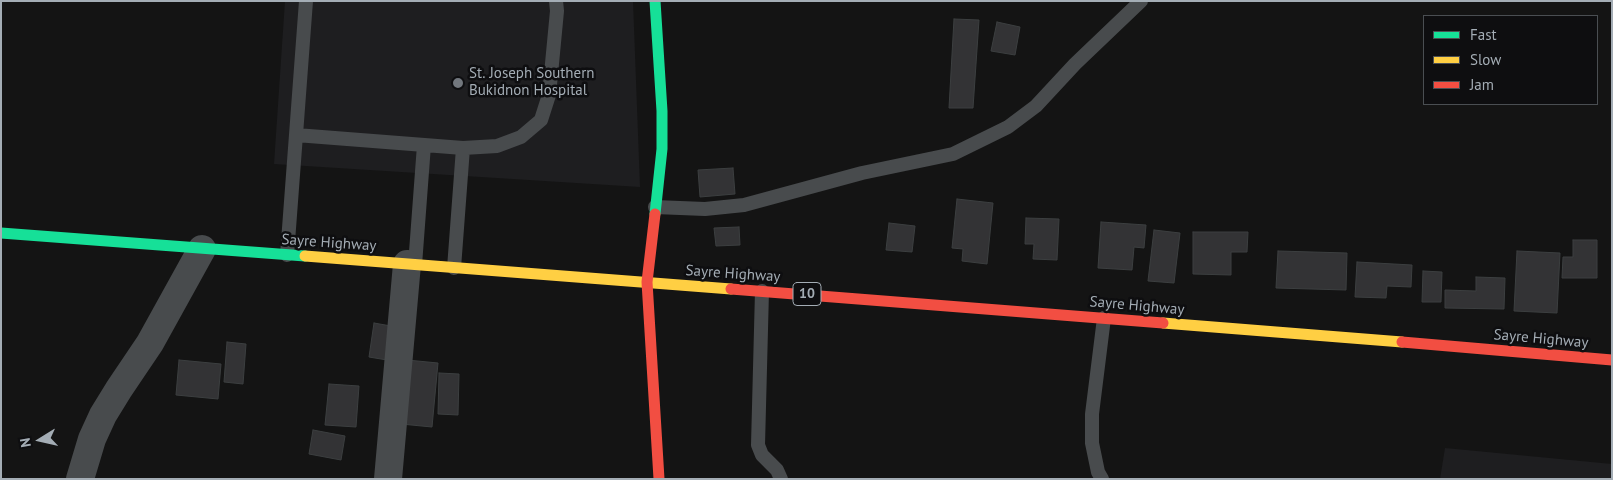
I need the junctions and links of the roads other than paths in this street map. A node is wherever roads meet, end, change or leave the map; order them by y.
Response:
1 (306, 1) edge
2 (556, 1) edge
3 (654, 1) edge
4 (1141, 1) edge
5 (296, 135) junction
6 (424, 145) junction
7 (463, 148) junction
8 (655, 207) junction
9 (1, 233) edge
10 (202, 248) junction
11 (287, 255) junction
12 (411, 264) junction
13 (454, 268) junction
14 (647, 282) junction
15 (762, 291) junction
16 (1104, 318) junction
17 (1612, 360) edge
18 (80, 479) edge
19 (388, 479) edge
20 (659, 479) edge
21 (781, 479) edge
22 (1102, 479) edge

1 - 5 lane
2 - 7 lane
3 - 8 main road
4 - 8 lane
5 - 6 lane
5 - 11 lane
6 - 7 lane
6 - 12 lane
7 - 13 lane
8 - 14 main road
9 - 10 main road, Sayre Highway / 10
10 - 11 main road, Sayre Highway / 10
10 - 18 street
11 - 12 main road, Sayre Highway / 10
12 - 13 main road, Sayre Highway / 10
12 - 19 street
13 - 14 main road, Sayre Highway / 10
14 - 15 main road, Sayre Highway / 10
14 - 20 main road
15 - 16 main road, Sayre Highway / 10
15 - 21 lane
16 - 17 main road, Sayre Highway / 10
16 - 22 lane

